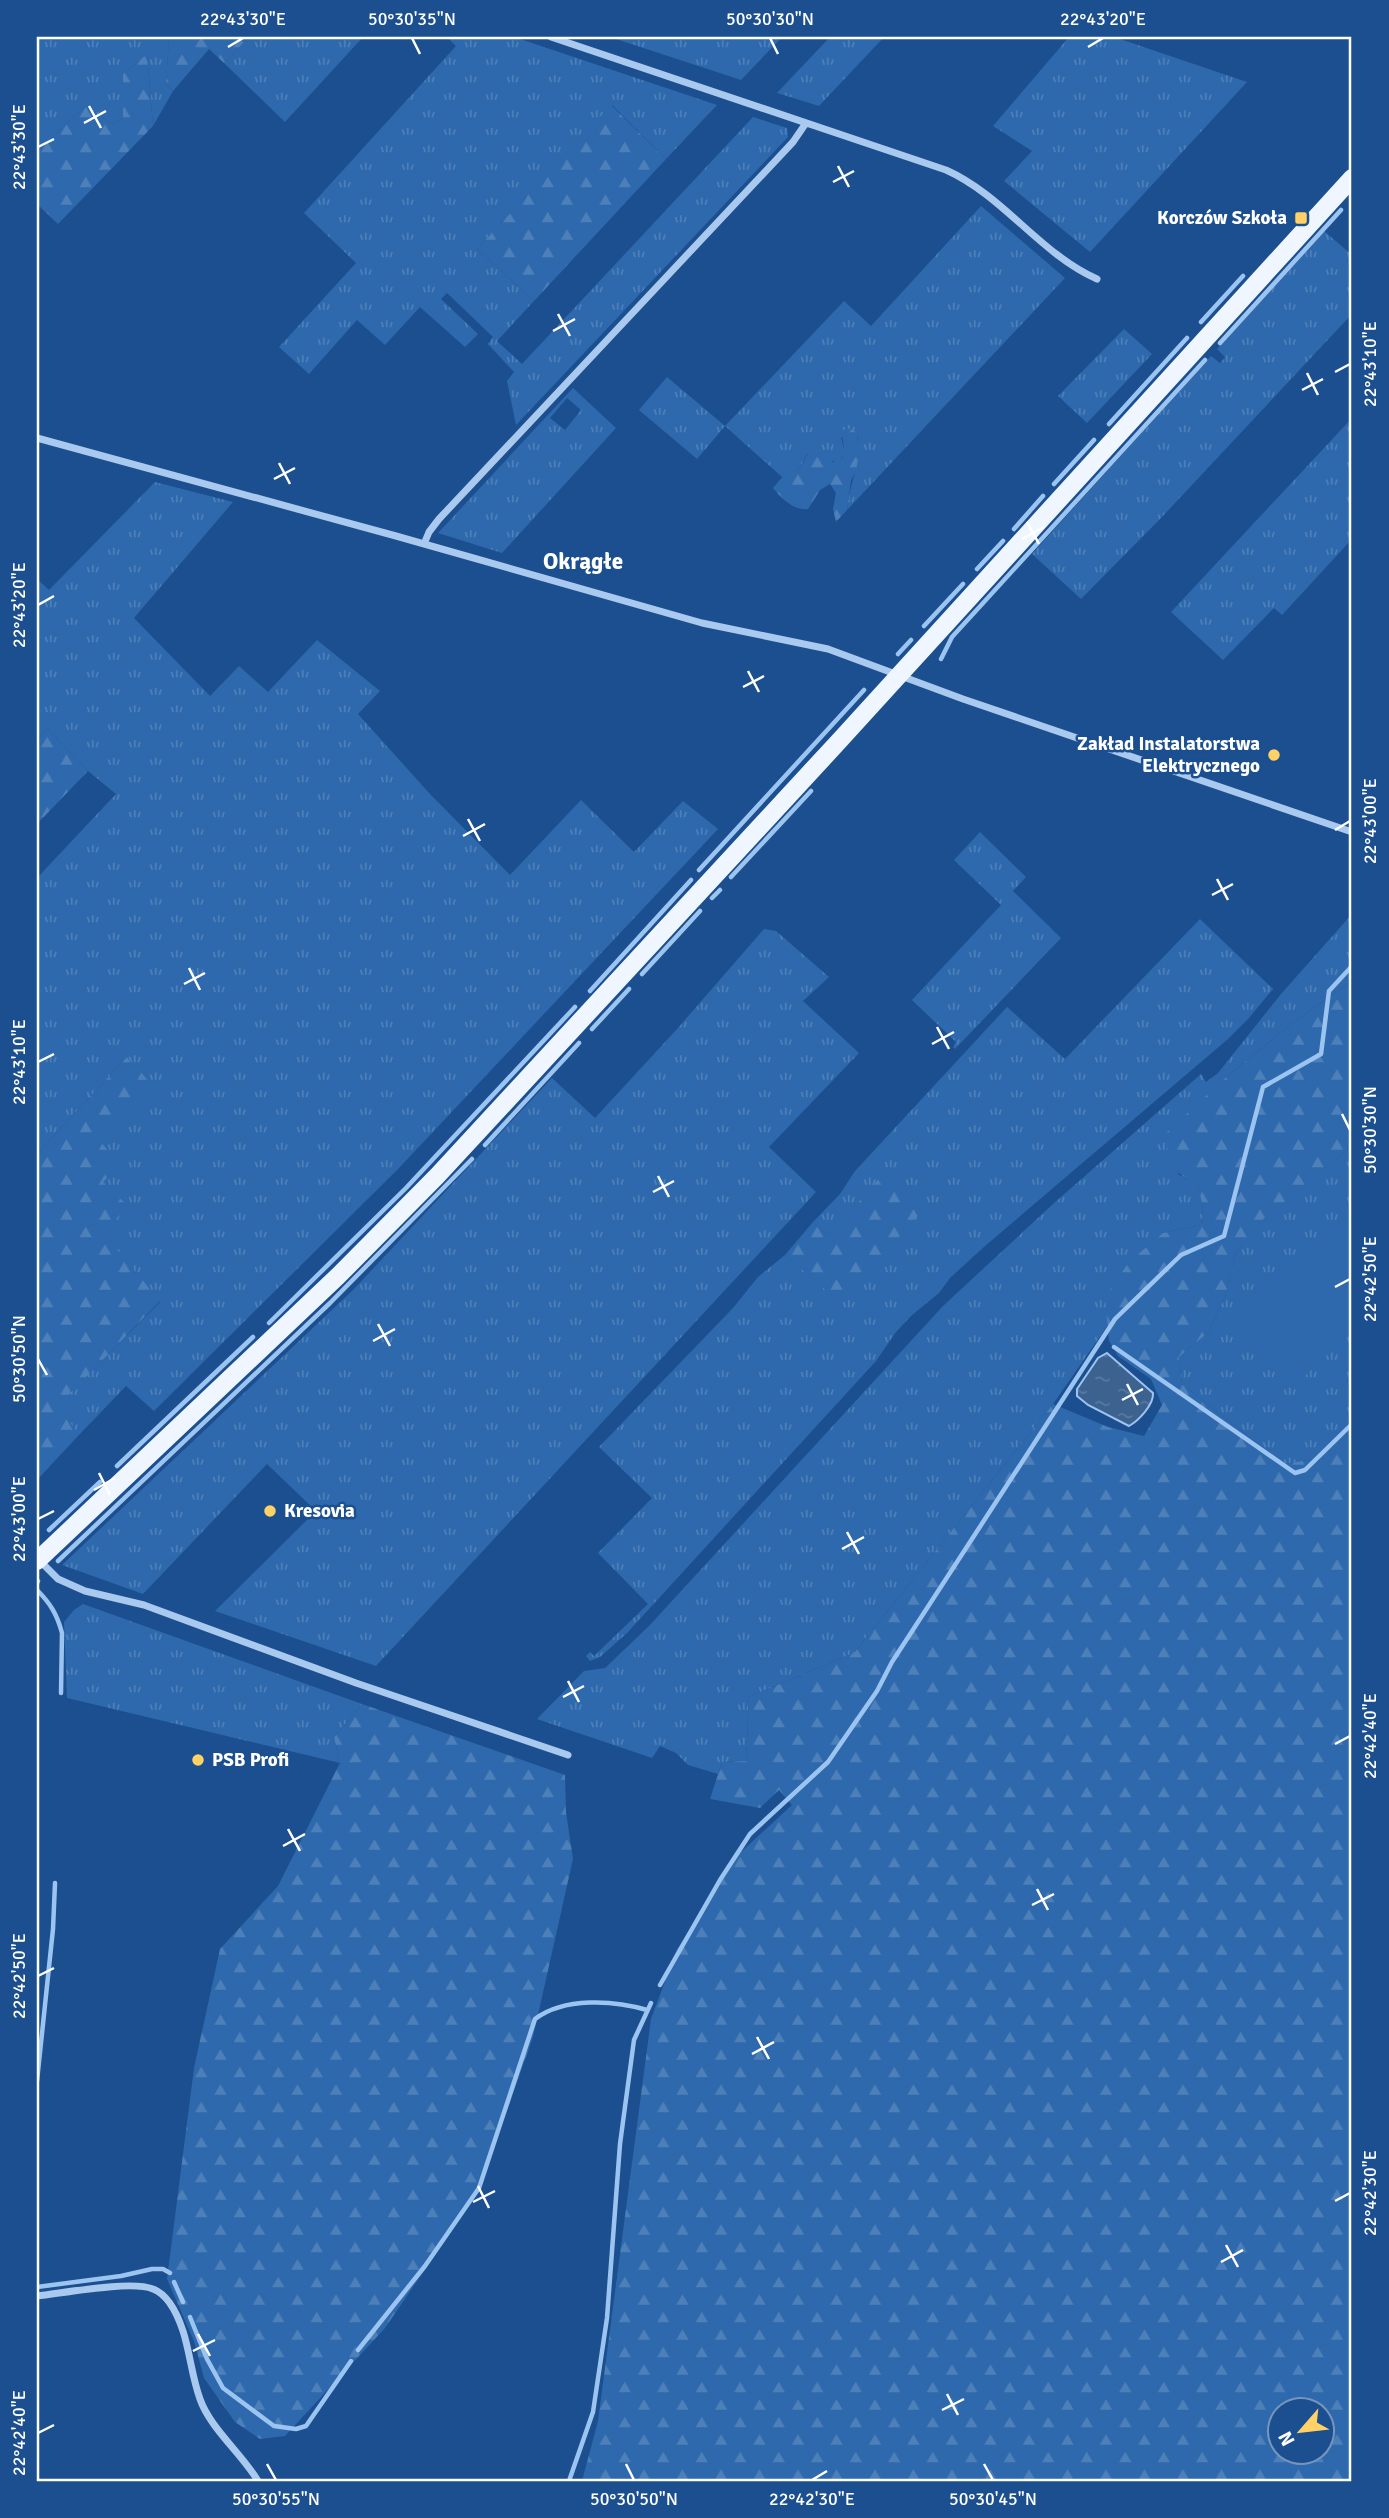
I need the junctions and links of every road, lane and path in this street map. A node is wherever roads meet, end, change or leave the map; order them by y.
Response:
1 (551, 37) edge
2 (806, 123) junction
3 (1352, 178) edge
4 (1097, 279) dead end
5 (37, 438) edge
6 (424, 544) junction
7 (899, 675) junction
8 (1352, 832) edge
9 (38, 1560) edge
10 (568, 1755) dead end
11 (37, 2296) edge
12 (258, 2481) edge

1 - 2 street
2 - 4 street
2 - 6 street
3 - 7 main road
5 - 6 street
6 - 7 street
7 - 8 street
7 - 9 main road
9 - 10 street
11 - 12 street

